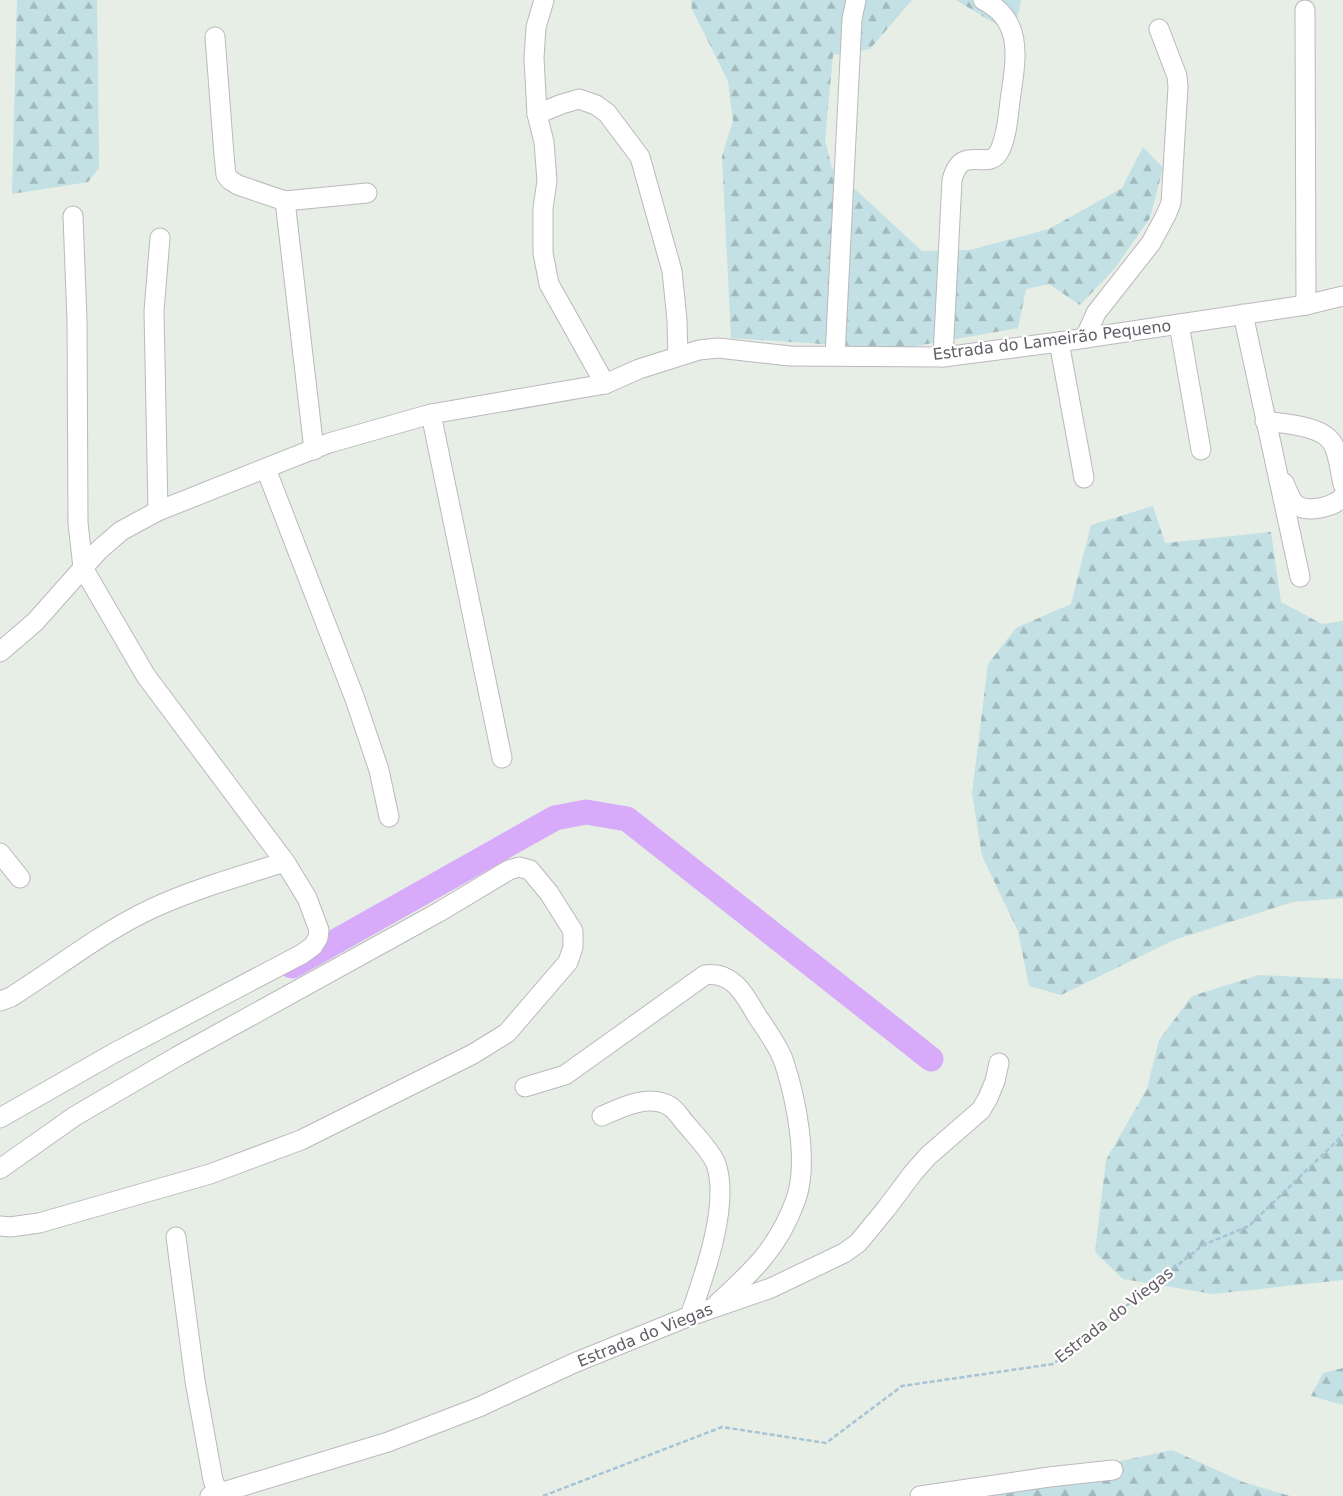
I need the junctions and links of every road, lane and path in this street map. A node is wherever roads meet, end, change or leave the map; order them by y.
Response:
1 (544, 0) edge
2 (856, 0) edge
3 (983, 0) edge
4 (1305, 10) dead end
5 (1159, 29) dead end
6 (215, 37) dead end
7 (537, 114) junction
8 (367, 193) dead end
9 (285, 201) junction
10 (73, 216) dead end
11 (160, 238) dead end
12 (1343, 296) edge
13 (1306, 305) junction
14 (1243, 314) junction
15 (1179, 324) junction
16 (1085, 338) junction
17 (1059, 342) junction
18 (678, 356) junction
19 (835, 356) junction
20 (943, 357) junction
21 (605, 384) junction
22 (431, 414) junction
23 (1265, 421) junction
24 (314, 450) junction
25 (1202, 450) dead end
26 (1274, 462) junction
27 (266, 469) junction
28 (1084, 478) dead end
29 (1343, 484) edge
30 (1343, 496) edge
31 (158, 511) junction
32 (83, 568) junction
33 (1300, 577) dead end
34 (0, 652) edge
35 (502, 758) dead end
36 (389, 817) dead end
37 (0, 853) edge
38 (285, 862) junction
39 (20, 878) dead end
40 (0, 1002) edge
41 (999, 1063) dead end
42 (525, 1087) dead end
43 (602, 1116) dead end
44 (0, 1118) edge
45 (1343, 1135) edge
46 (0, 1169) edge
47 (0, 1226) edge
48 (176, 1237) dead end
49 (713, 1308) junction
50 (690, 1316) junction
51 (1113, 1470) dead end
52 (214, 1495) edge
53 (543, 1496) edge
54 (920, 1496) edge

1 - 7 street
2 - 19 street
3 - 20 street
4 - 13 street
5 - 16 street
6 - 9 street
7 - 18 street
7 - 21 street
8 - 9 street
9 - 24 street
10 - 32 street
11 - 31 street
12 - 13 street, Estrada do Lameirão Pequeno
13 - 14 street, Estrada do Lameirão Pequeno
14 - 15 street, Estrada do Lameirão Pequeno
14 - 23 street
15 - 16 street, Estrada do Lameirão Pequeno
15 - 25 street
16 - 17 street, Estrada do Lameirão Pequeno
17 - 20 street, Estrada do Lameirão Pequeno
17 - 28 street
18 - 19 street, Estrada do Lameirão Pequeno
18 - 21 street, Estrada do Lameirão Pequeno
19 - 20 street, Estrada do Lameirão Pequeno
21 - 22 street, Estrada do Lameirão Pequeno
22 - 24 street, Estrada do Lameirão Pequeno
22 - 35 street
23 - 26 street
23 - 29 street
24 - 27 street, Estrada do Lameirão Pequeno
26 - 30 street
26 - 33 street
27 - 31 street, Estrada do Lameirão Pequeno
27 - 36 street
31 - 32 street, Estrada do Lameirão Pequeno
32 - 34 street, Estrada do Lameirão Pequeno
32 - 38 street
37 - 39 street
38 - 40 street
38 - 44 street
41 - 49 street, Estrada do Viegas
42 - 49 street
43 - 50 street
45 - 53 path, Estrada do Viegas
46 - 47 street
48 - 52 street
49 - 50 street, Estrada do Viegas
50 - 52 street, Estrada do Viegas
51 - 54 street

